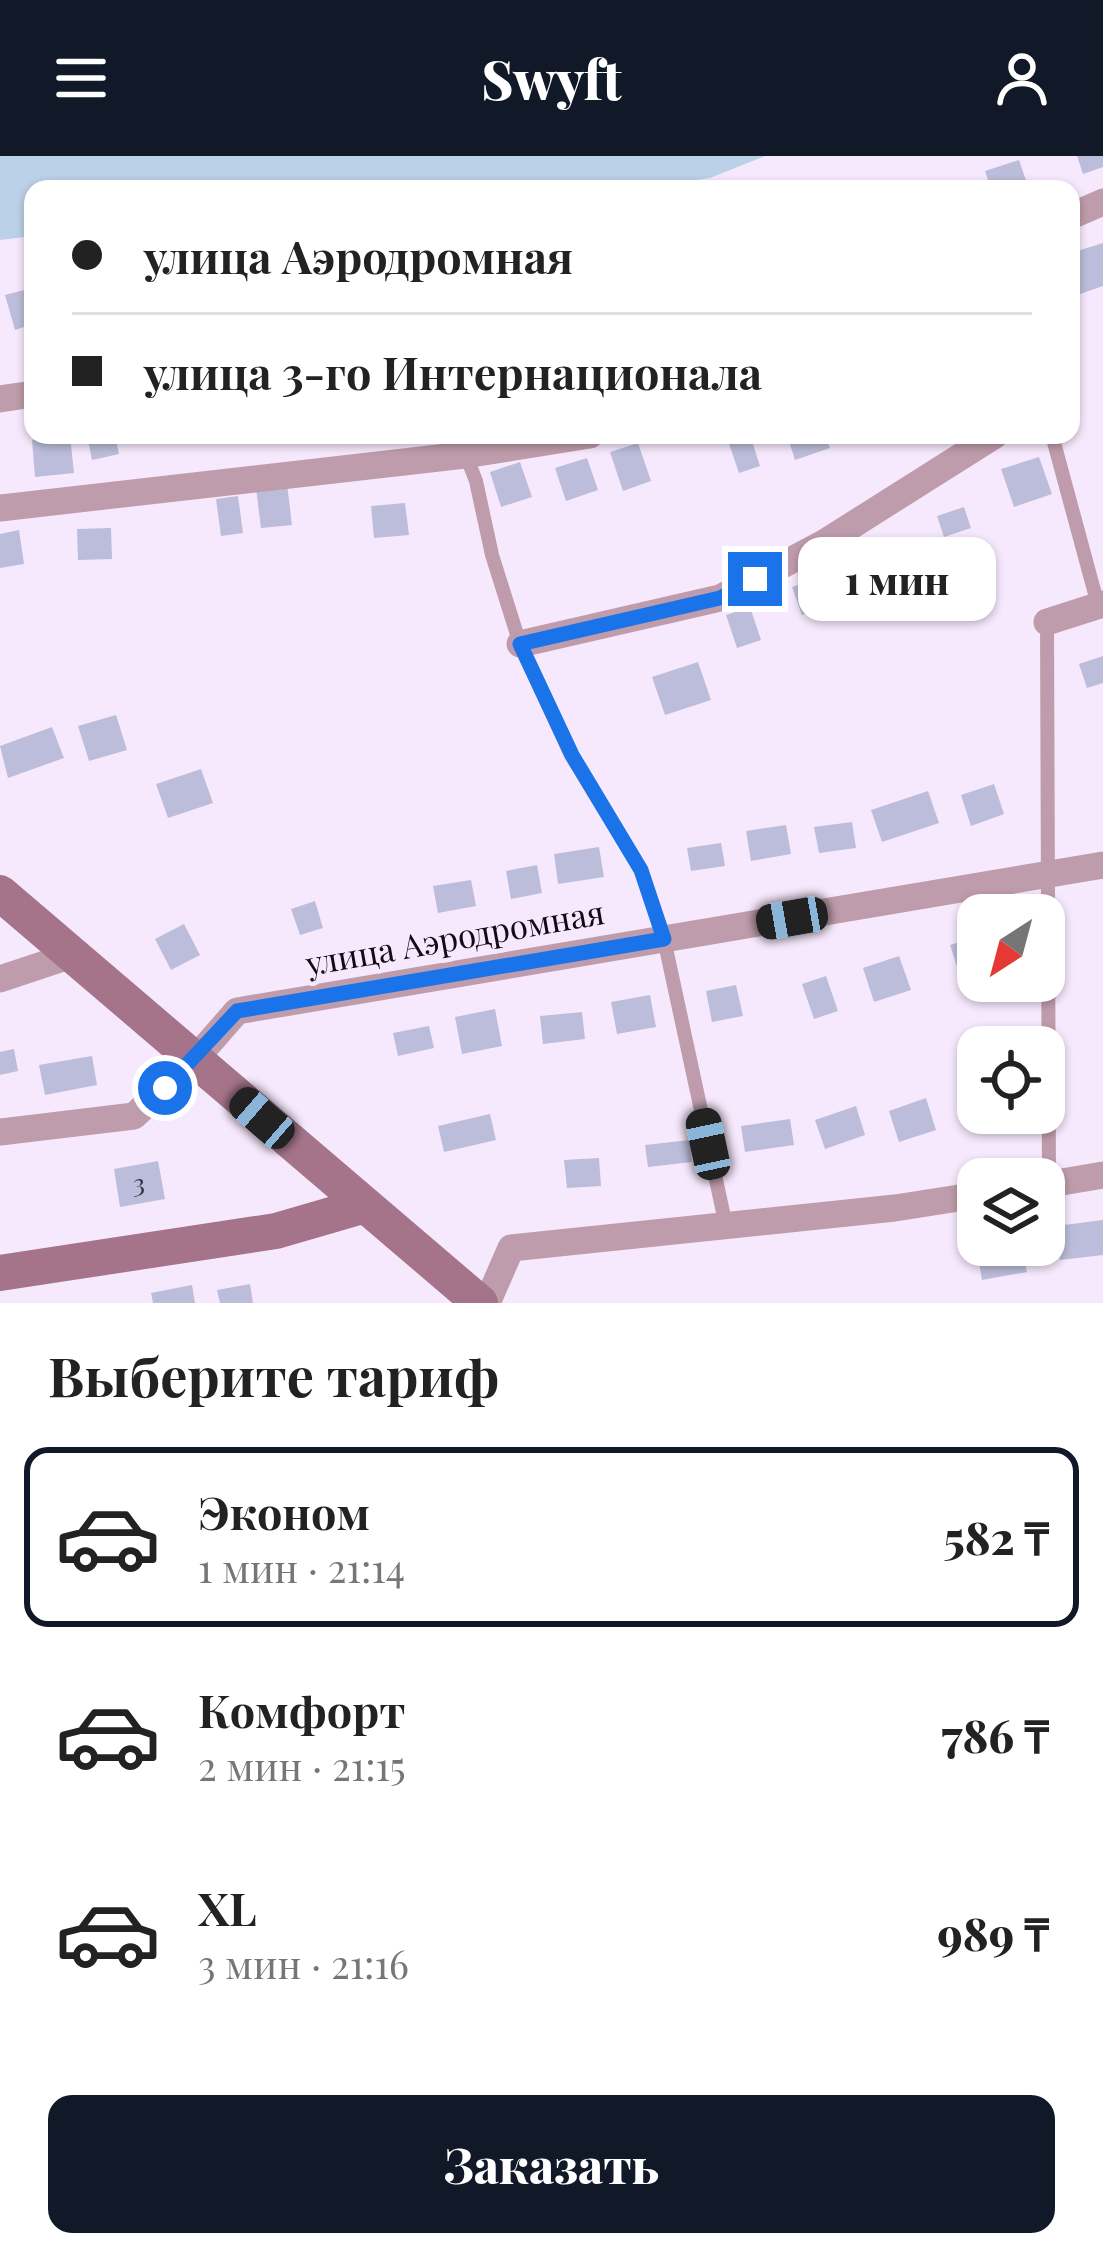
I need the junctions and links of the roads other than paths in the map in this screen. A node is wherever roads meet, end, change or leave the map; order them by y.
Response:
1 (981, 444) edge
2 (1055, 444) edge
3 (462, 445) edge
4 (0, 508) edge
5 (1101, 604) edge
6 (1047, 622) joint
7 (520, 644) junction
8 (1103, 865) edge
9 (1050, 875) junction
10 (0, 893) edge
11 (664, 939) junction
12 (72, 955) junction
13 (0, 979) edge
14 (195, 1059) junction
15 (0, 1132) edge
16 (1047, 1158) edge
17 (1103, 1175) edge
18 (1065, 1181) edge
19 (957, 1198) edge
20 (362, 1206) junction
21 (726, 1226) junction
22 (0, 1273) edge
23 (483, 1303) edge

1 - 7 street
2 - 5 lane
3 - 4 street
3 - 7 lane
5 - 6 street
6 - 9 lane
7 - 11 lane
8 - 9 street, улица Аэродромная
9 - 11 street, улица Аэродромная
9 - 16 lane
10 - 12 street
11 - 14 street, улица Аэродромная
11 - 21 lane
12 - 13 street
12 - 14 street
14 - 15 street, улица Аэродромная
14 - 20 street
17 - 18 street
19 - 21 street
20 - 22 street
20 - 23 street
21 - 23 street

